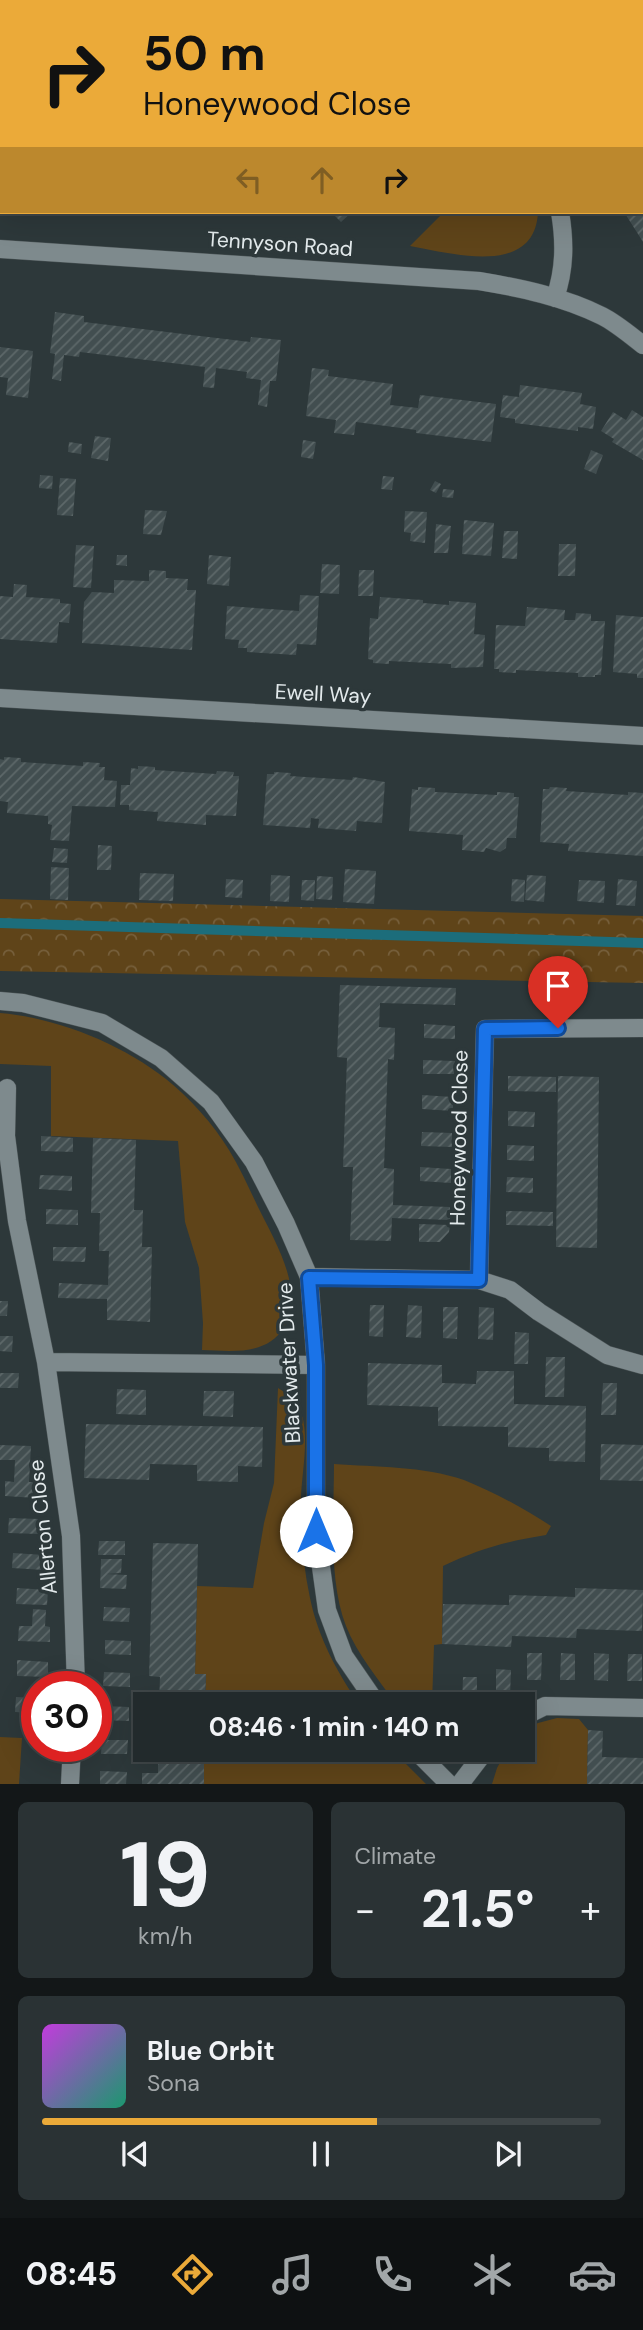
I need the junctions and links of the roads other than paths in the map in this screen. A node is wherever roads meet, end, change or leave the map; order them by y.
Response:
1 (560, 214) edge
2 (0, 249) edge
3 (555, 298) junction
4 (643, 345) edge
5 (0, 698) edge
6 (643, 736) edge
7 (0, 1001) edge
8 (643, 1028) edge
9 (7, 1088) dead end
10 (309, 1278) junction
11 (479, 1280) junction
12 (46, 1362) junction
13 (316, 1365) junction
14 (643, 1365) edge
15 (76, 1671) edge
16 (369, 1692) edge
17 (643, 1708) edge
18 (535, 1711) edge
19 (71, 1762) edge
20 (427, 1762) edge
21 (477, 1762) edge
22 (70, 1784) edge
23 (449, 1784) edge
24 (460, 1784) edge

1 - 3 street
2 - 3 street, Tennyson Road
3 - 4 street, Tennyson Road
5 - 6 street, Ewell Way
7 - 10 street, Blackwater Drive
8 - 11 street, Honeywood Close
9 - 12 street, Allerton Close
10 - 11 street
10 - 13 street, Blackwater Drive
11 - 14 street
12 - 13 street
12 - 15 street, Allerton Close
13 - 16 street, Blackwater Drive
17 - 18 street
19 - 22 street
20 - 23 street
21 - 24 street

